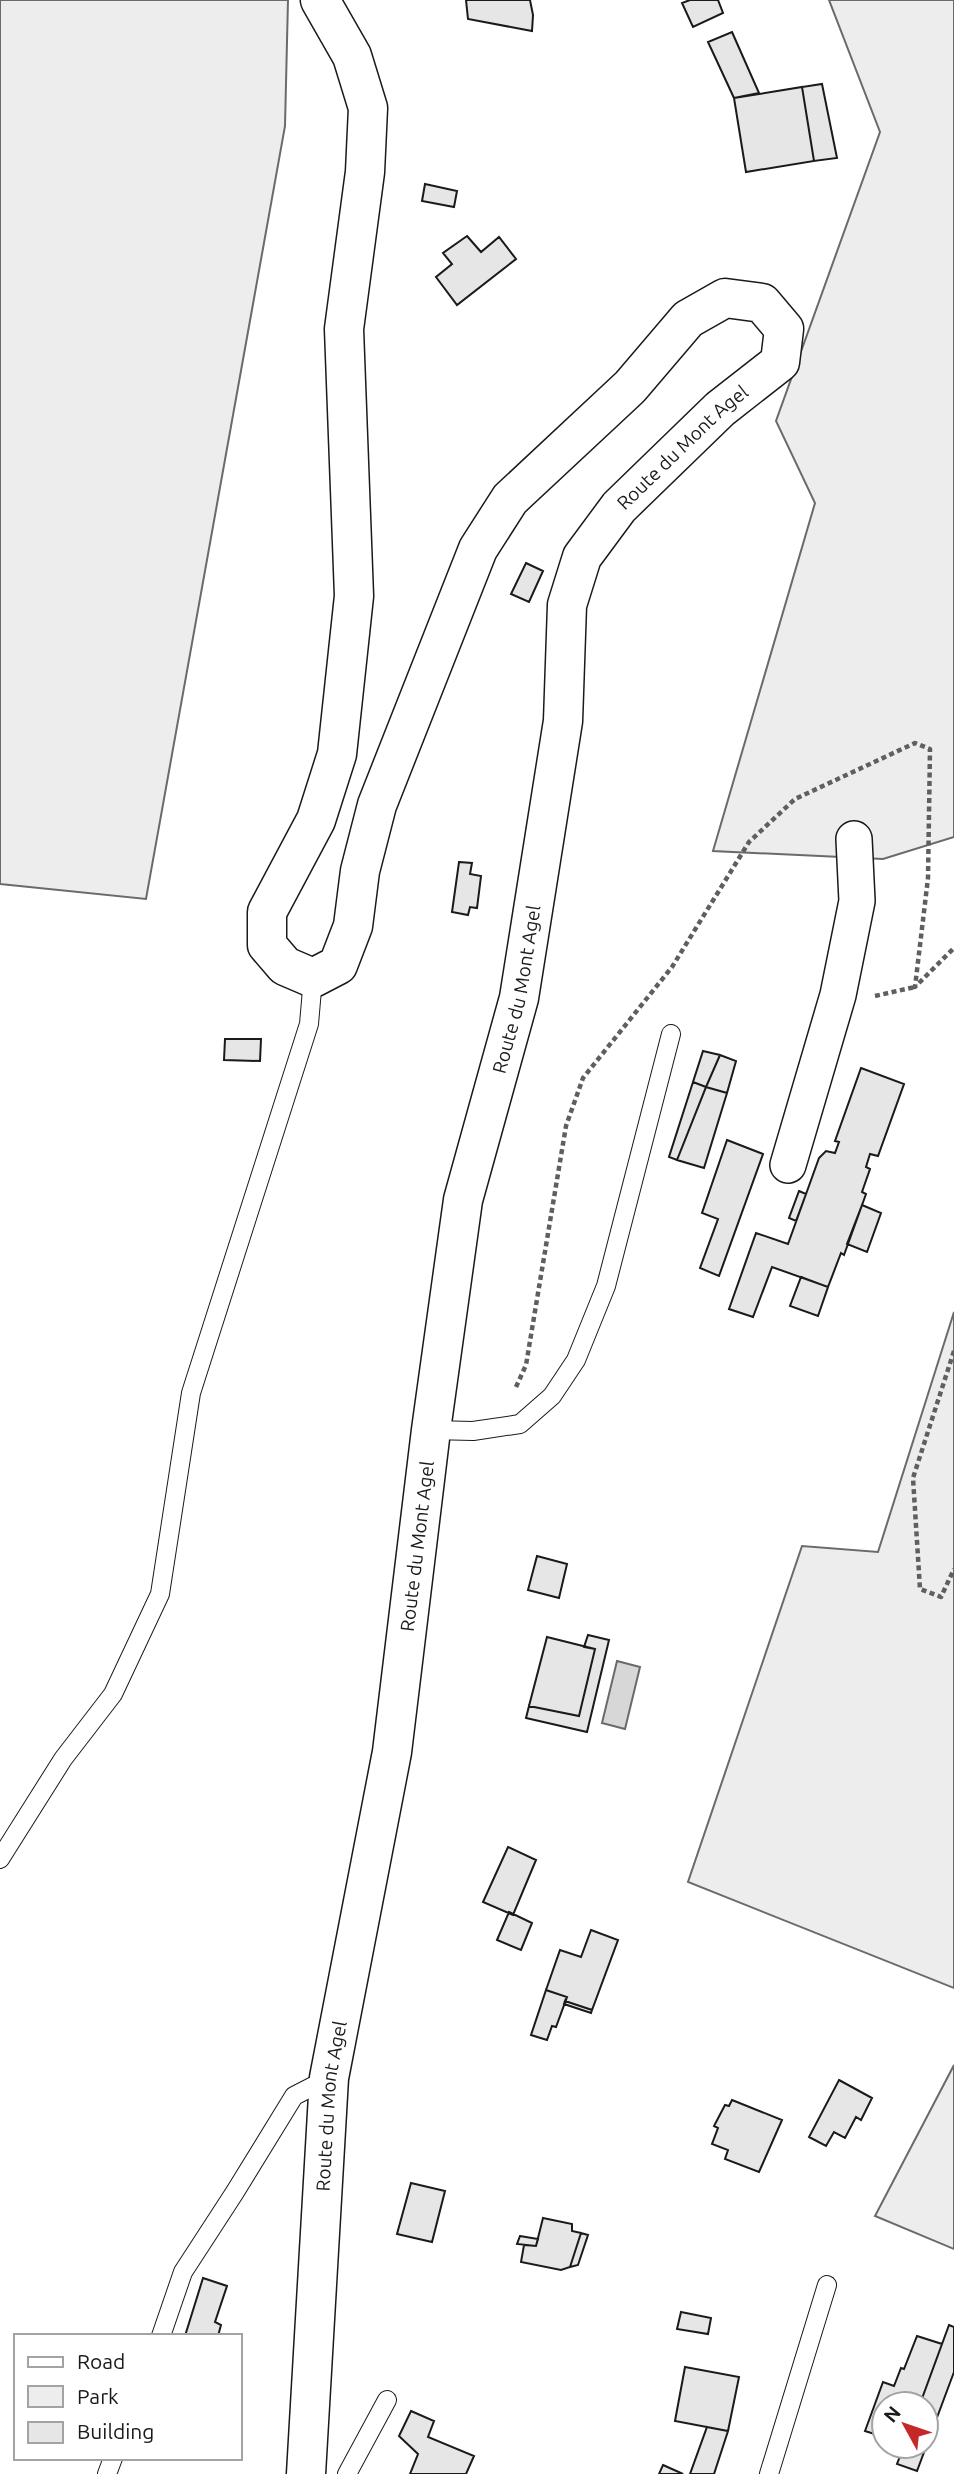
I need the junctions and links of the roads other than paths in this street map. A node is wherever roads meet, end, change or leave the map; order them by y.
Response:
1 (320, 0) edge
2 (855, 839) dead end
3 (313, 978) junction
4 (671, 1034) dead end
5 (788, 1165) dead end
6 (431, 1430) junction
7 (0, 1859) edge
8 (329, 2078) junction
9 (827, 2284) dead end
10 (162, 2334) edge
11 (387, 2400) dead end
12 (306, 2474) edge
13 (347, 2474) edge
14 (769, 2474) edge

1 - 3 street
2 - 5 street
3 - 6 street, Route du Mont Agel
3 - 7 lane
4 - 6 lane
6 - 8 street, Route du Mont Agel
8 - 10 lane
8 - 12 street, Route du Mont Agel
9 - 14 lane
11 - 13 lane

